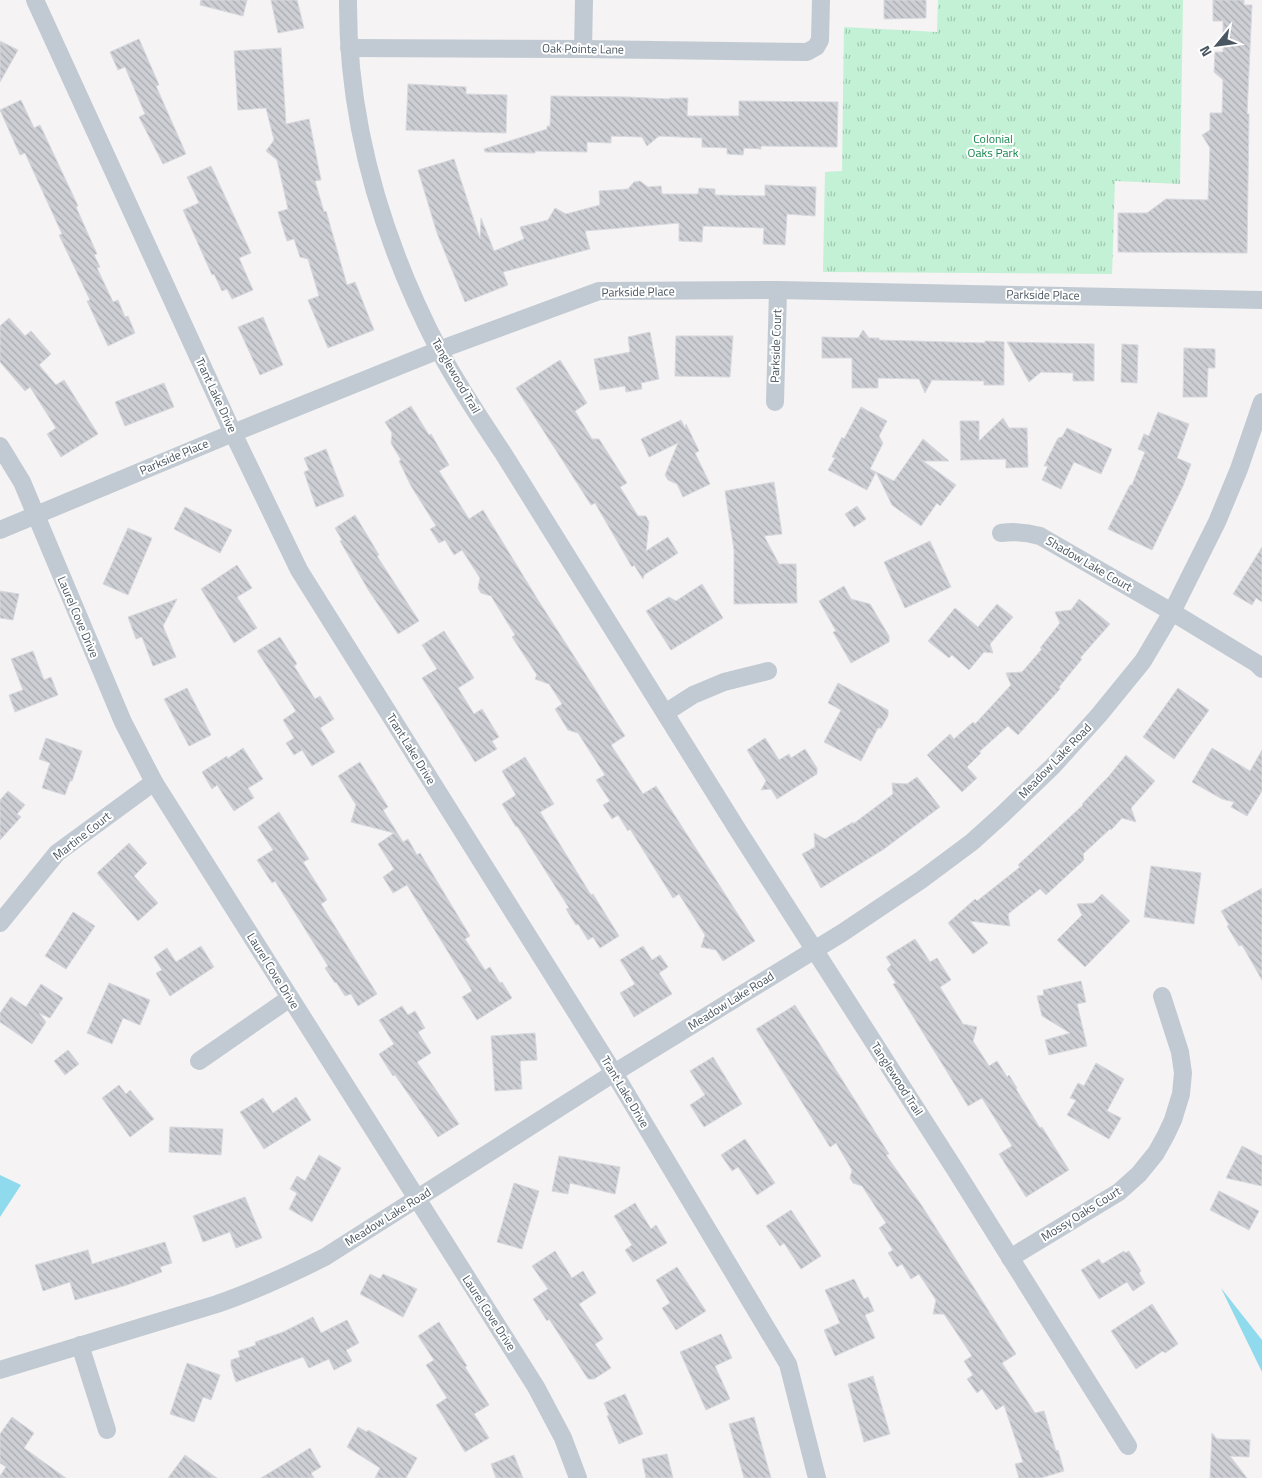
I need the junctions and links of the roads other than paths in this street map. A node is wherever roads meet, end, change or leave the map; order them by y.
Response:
1 (35, 0) edge
2 (348, 0) edge
3 (584, 0) edge
4 (821, 0) edge
5 (349, 48) junction
6 (583, 49) junction
7 (778, 290) junction
8 (1262, 300) edge
9 (439, 350) junction
10 (775, 402) dead end
11 (1262, 402) edge
12 (233, 432) junction
13 (0, 446) edge
14 (36, 516) junction
15 (0, 530) edge
16 (1001, 533) dead end
17 (1172, 612) junction
18 (1262, 669) edge
19 (768, 671) dead end
20 (665, 713) junction
21 (154, 782) junction
22 (0, 923) edge
23 (815, 950) junction
24 (1162, 996) dead end
25 (290, 998) junction
26 (199, 1061) dead end
27 (614, 1073) junction
28 (416, 1199) junction
29 (1010, 1258) junction
30 (80, 1345) junction
31 (0, 1370) edge
32 (107, 1430) dead end
33 (1128, 1446) dead end
34 (578, 1478) edge
35 (817, 1478) edge

1 - 12 street, Trant Lake Drive
2 - 5 street, Tanglewood Trail
3 - 6 street
4 - 6 street, Oak Pointe Lane
5 - 6 street, Oak Pointe Lane
5 - 9 street, Tanglewood Trail
7 - 8 street, Parkside Place
7 - 9 street, Parkside Place
7 - 10 street, Parkside Court
9 - 12 street, Parkside Place
9 - 20 street, Tanglewood Trail
11 - 17 street, Meadow Lake Road
12 - 14 street, Parkside Place
12 - 27 street, Trant Lake Drive
13 - 14 street, Laurel Cove Drive
14 - 15 street, Parkside Place
14 - 21 street, Laurel Cove Drive
16 - 17 street, Shadow Lake Court
17 - 18 street, Shadow Lake Court
17 - 23 street, Meadow Lake Road
19 - 20 street
20 - 23 street, Tanglewood Trail
21 - 22 street, Martine Court
21 - 25 street, Laurel Cove Drive
23 - 27 street, Meadow Lake Road
23 - 29 street, Tanglewood Trail
24 - 29 street, Mossy Oaks Court
25 - 26 street
25 - 28 street, Laurel Cove Drive
27 - 28 street, Meadow Lake Road
27 - 35 street, Trant Lake Drive
28 - 30 street, Meadow Lake Road
28 - 34 street, Laurel Cove Drive
29 - 33 street, Tanglewood Trail
30 - 31 street, Meadow Lake Road
30 - 32 street

